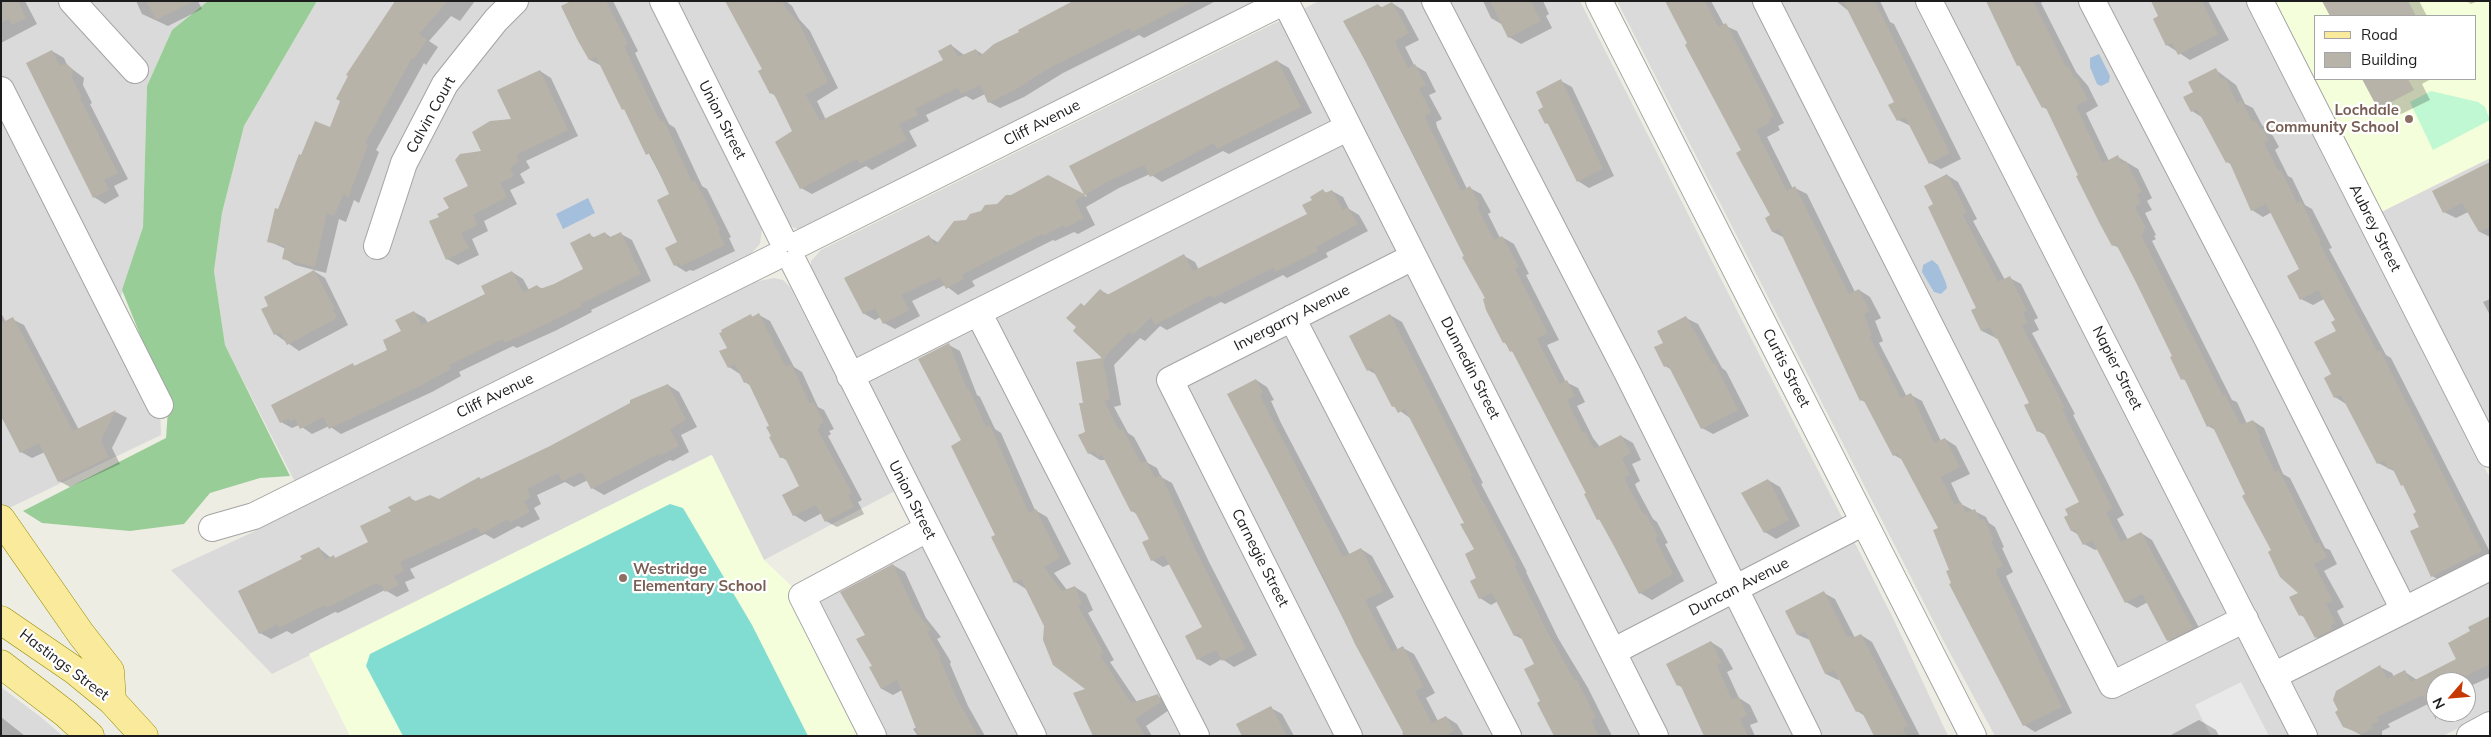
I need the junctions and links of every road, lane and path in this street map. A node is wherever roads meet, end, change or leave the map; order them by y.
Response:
1 (72, 1) edge
2 (515, 1) edge
3 (662, 1) edge
4 (1285, 1) edge
5 (1435, 1) edge
6 (1599, 1) edge
7 (1766, 1) edge
8 (1929, 1) edge
9 (2092, 1) edge
10 (2260, 1) edge
11 (135, 70) dead end
12 (1, 90) edge
13 (1347, 128) junction
14 (378, 246) dead end
15 (787, 251) junction
16 (1413, 256) junction
17 (978, 312) junction
18 (1292, 318) junction
19 (850, 376) junction
20 (1170, 380) joint
21 (160, 405) dead end
22 (2490, 454) edge
23 (1, 519) edge
24 (1864, 522) junction
25 (212, 528) dead end
26 (927, 529) junction
27 (2490, 567) edge
28 (1736, 588) junction
29 (2404, 610) junction
30 (2244, 619) junction
31 (1, 620) edge
32 (1614, 651) junction
33 (1, 664) edge
34 (2273, 676) junction
35 (112, 702) junction
36 (2490, 725) edge
37 (90, 736) edge
38 (144, 736) edge
39 (873, 736) edge
40 (1033, 736) edge
41 (1196, 736) edge
42 (1349, 736) edge
43 (1508, 736) edge
44 (1655, 736) edge
45 (1808, 736) edge
46 (1973, 736) edge
47 (2304, 736) edge
48 (2470, 736) edge

1 - 11 street
2 - 14 street, Calvin Court
3 - 15 street, Union Street
4 - 13 street, Dunnedin Street
4 - 15 street, Cliff Avenue
5 - 28 street
6 - 24 street, Curtis Street
7 - 30 street
8 - 30 street, Napier Street
9 - 29 street
10 - 22 street, Aubrey Street
12 - 21 street
13 - 16 street, Dunnedin Street
13 - 17 street
15 - 19 street, Union Street
15 - 25 street, Cliff Avenue
16 - 18 street, Invergarry Avenue
16 - 32 street, Dunnedin Street
17 - 19 street
17 - 41 street
18 - 20 street, Invergarry Avenue
18 - 43 street
19 - 26 street, Union Street
20 - 42 street, Carnegie Street
23 - 35 main road
24 - 28 street, Duncan Avenue
24 - 46 street, Curtis Street
26 - 39 street
26 - 40 street, Union Street
27 - 29 street
28 - 32 street, Duncan Avenue
28 - 45 street
29 - 34 street
30 - 34 street, Napier Street
31 - 35 main road, Hastings Street
32 - 44 street, Dunnedin Street
33 - 37 main road
34 - 47 street, Napier Street
35 - 38 main road, Hastings Street
36 - 48 street

